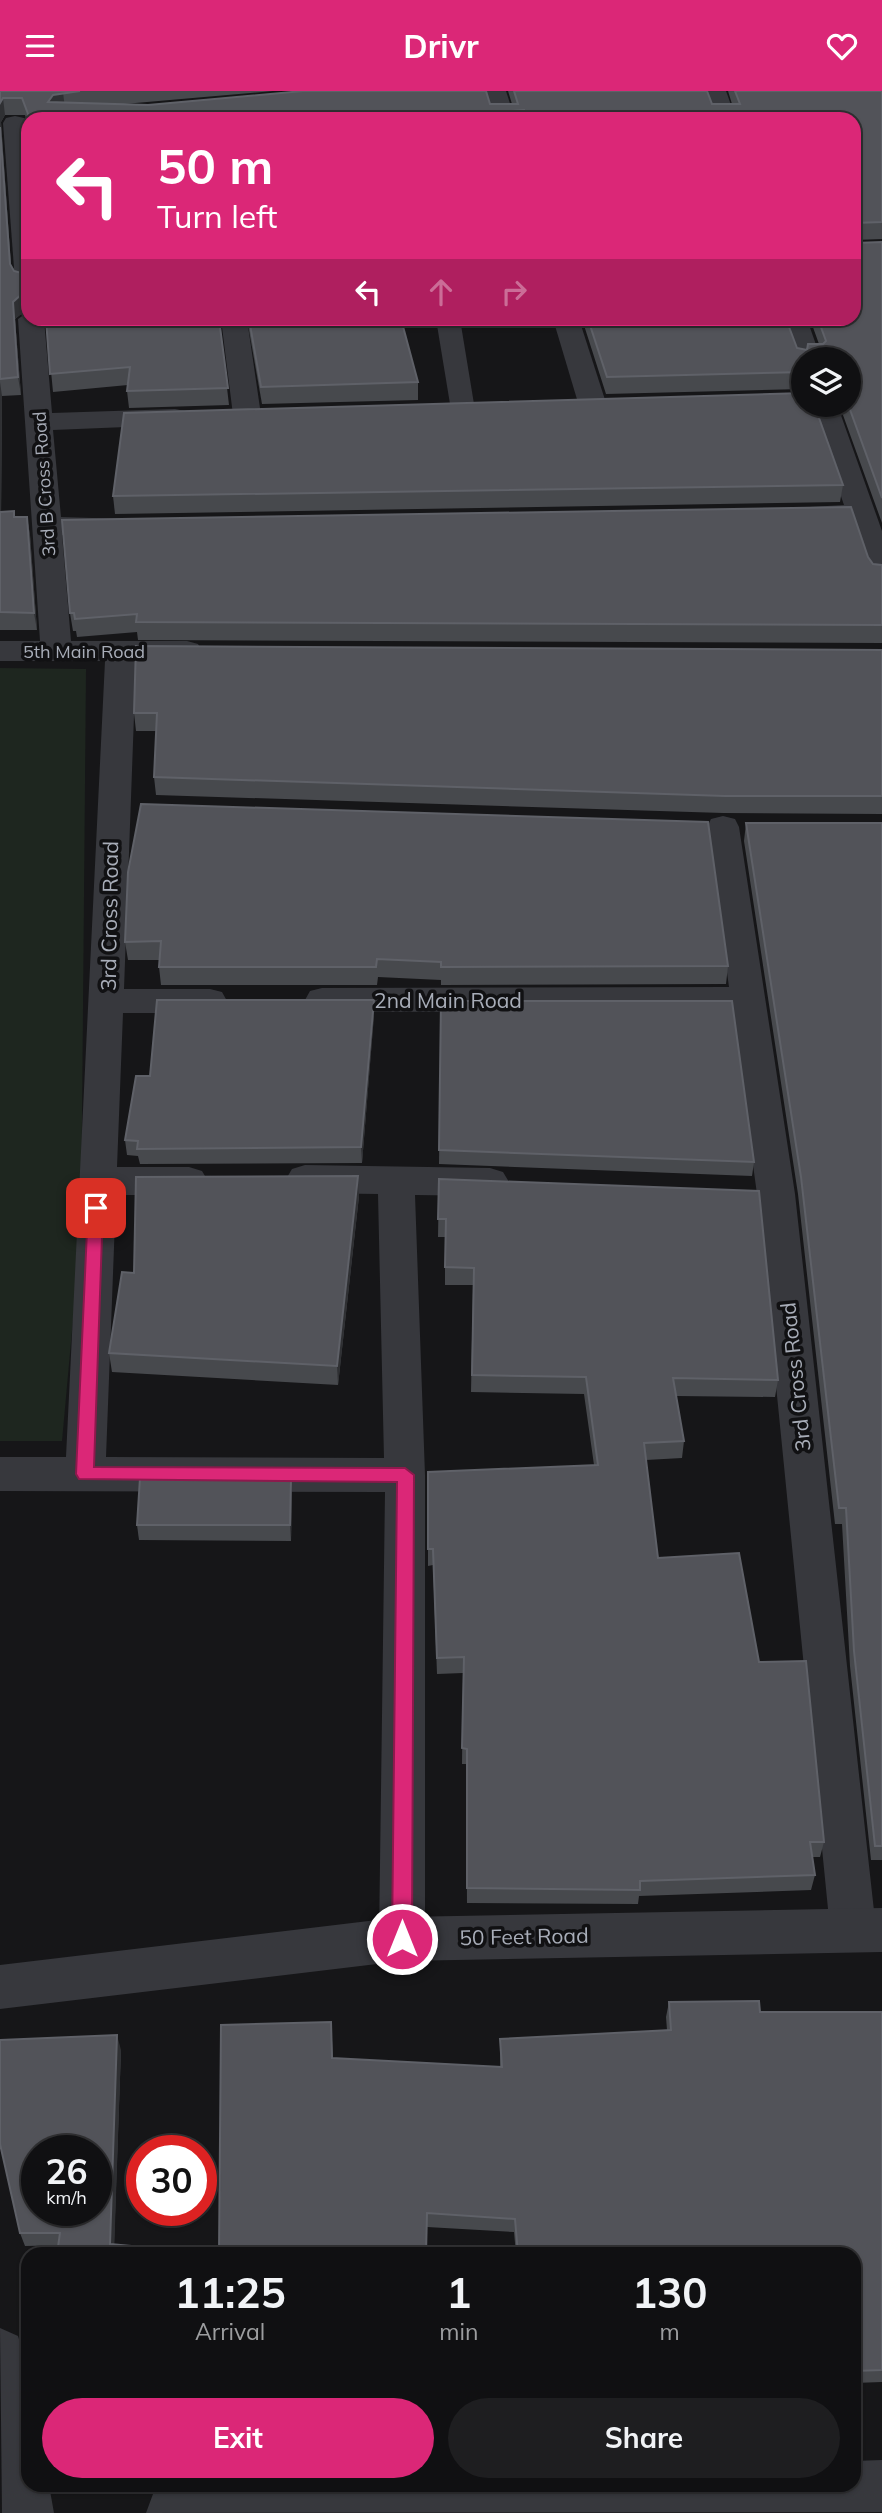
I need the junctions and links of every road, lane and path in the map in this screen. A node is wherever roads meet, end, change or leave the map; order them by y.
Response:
1 (495, 91) edge
2 (714, 91) edge
3 (501, 112) edge
4 (722, 112) edge
5 (14, 123) edge
6 (21, 202) edge
7 (32, 326) edge
8 (234, 326) edge
9 (448, 326) edge
10 (568, 326) edge
11 (796, 326) edge
12 (803, 347) edge
13 (593, 406) edge
14 (493, 409) edge
15 (449, 410) joint
16 (828, 417) edge
17 (39, 422) junction
18 (861, 513) junction
19 (778, 515) edge
20 (144, 524) edge
21 (47, 526) junction
22 (882, 573) edge
23 (56, 650) junction
24 (0, 651) edge
25 (121, 651) junction
26 (218, 651) edge
27 (722, 827) dead end
28 (747, 999) junction
29 (246, 1000) edge
30 (288, 1000) edge
31 (107, 1001) junction
32 (396, 1179) junction
33 (219, 1180) edge
34 (273, 1180) edge
35 (97, 1181) junction
36 (518, 1184) edge
37 (735, 1192) edge
38 (776, 1194) junction
39 (0, 1474) edge
40 (85, 1474) junction
41 (405, 1475) junction
42 (867, 1929) edge
43 (402, 1939) junction
44 (0, 1987) edge
45 (0, 2354) edge
46 (21, 2473) edge
47 (882, 2487) edge
48 (861, 2488) edge
49 (24, 2492) edge
50 (745, 2492) edge
51 (28, 2513) edge
52 (172, 2513) edge

1 - 3 street
2 - 4 street
5 - 6 street
7 - 17 street, 3rd B Cross Road
8 - 17 street
9 - 15 lane
10 - 13 street
11 - 12 street
14 - 15 street
16 - 18 street
17 - 21 street, 3rd B Cross Road
18 - 19 street
18 - 22 street
20 - 21 street
21 - 23 street, 3rd B Cross Road
23 - 24 street, 5th Main Road
23 - 25 street, 5th Main Road
25 - 26 street, 5th Main Road
25 - 31 street, 3rd Cross Road
27 - 28 street, 3rd Cross Road
28 - 30 street, 2nd Main Road
28 - 38 street, 3rd Cross Road
29 - 31 street
31 - 35 street, 3rd Cross Road
32 - 34 street
32 - 36 street
32 - 41 street
33 - 35 street
35 - 40 street, 3rd Cross Road
37 - 38 street
38 - 42 street, 3rd Cross Road
39 - 40 street
40 - 41 street
41 - 43 street
42 - 43 street, 50 Feet Road
43 - 44 street, 50 Feet Road
45 - 46 street
47 - 48 street
49 - 51 street
50 - 52 street

